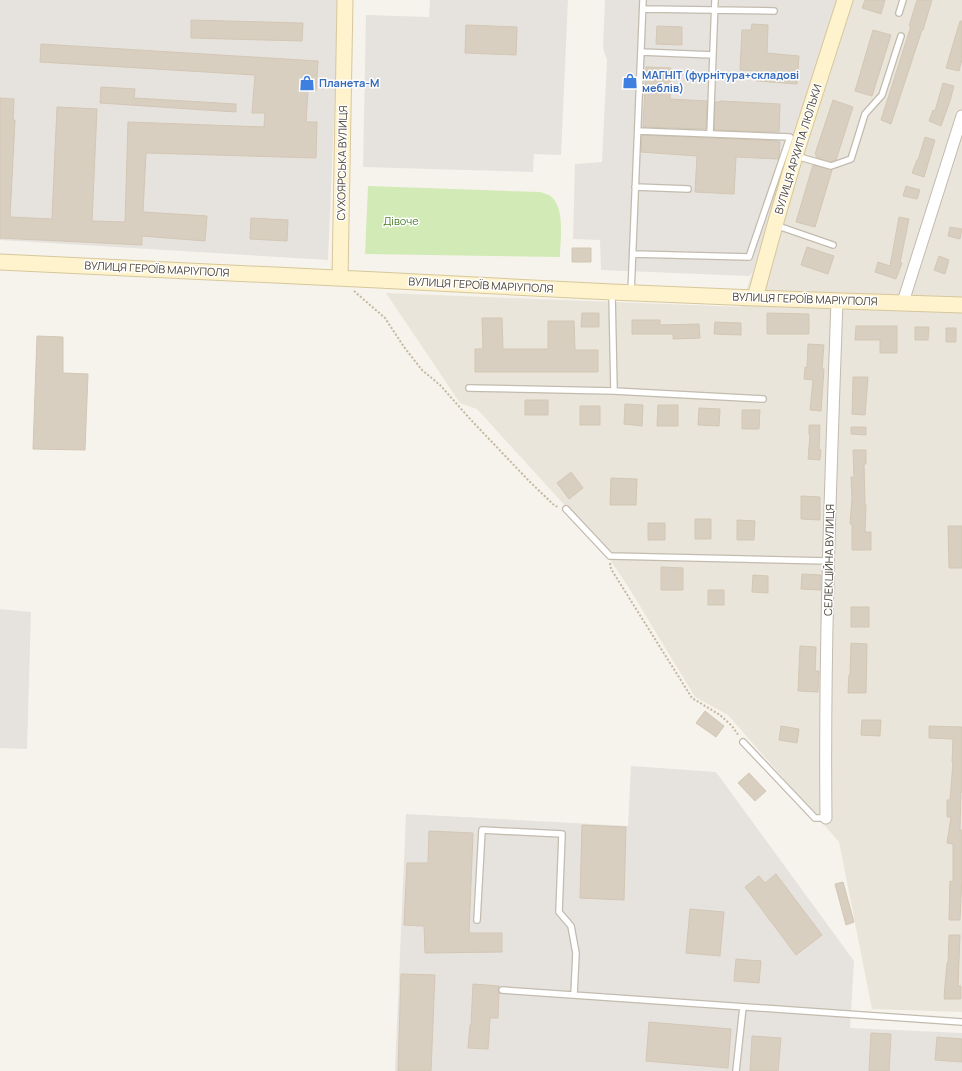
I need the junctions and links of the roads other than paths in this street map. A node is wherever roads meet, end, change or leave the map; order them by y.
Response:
1 (345, 0) edge
2 (643, 0) edge
3 (715, 0) edge
4 (845, 0) edge
5 (903, 0) edge
6 (643, 9) junction
7 (714, 10) junction
8 (774, 11) dead end
9 (899, 13) dead end
10 (901, 36) dead end
11 (641, 52) junction
12 (713, 55) junction
13 (962, 116) edge
14 (638, 131) junction
15 (710, 134) junction
16 (795, 156) junction
17 (635, 187) junction
18 (688, 189) dead end
19 (775, 225) junction
20 (833, 246) dead end
21 (633, 254) junction
22 (0, 262) edge
23 (340, 278) junction
24 (612, 292) junction
25 (631, 293) junction
26 (755, 298) junction
27 (837, 301) junction
28 (903, 302) junction
29 (962, 305) edge
30 (470, 388) dead end
31 (614, 391) junction
32 (763, 399) dead end
33 (566, 509) road end
34 (828, 561) junction
35 (743, 742) road end
36 (826, 818) joint
37 (477, 920) dead end
38 (502, 990) dead end
39 (574, 996) junction
40 (743, 1008) junction
41 (962, 1022) edge
42 (736, 1071) edge

1 - 23 street, СУХОЯРСЬКА ВУЛИЦЯ
2 - 6 lane
3 - 7 lane
4 - 16 street, ВУЛИЦЯ АРХИПА ЛЮЛЬКИ
5 - 9 lane
6 - 7 lane
6 - 11 lane
7 - 8 lane
7 - 12 lane
10 - 16 lane
11 - 12 lane
11 - 14 lane
12 - 15 lane
13 - 28 street
14 - 15 lane
14 - 17 lane
15 - 21 lane
16 - 19 street, ВУЛИЦЯ АРХИПА ЛЮЛЬКИ
17 - 18 lane
17 - 21 lane
19 - 20 lane
19 - 26 street, ВУЛИЦЯ АРХИПА ЛЮЛЬКИ
21 - 25 lane
22 - 23 street, ВУЛИЦЯ ГЕРОЇВ МАРІУПОЛЯ
23 - 24 street, ВУЛИЦЯ ГЕРОЇВ МАРІУПОЛЯ
24 - 25 street, ВУЛИЦЯ ГЕРОЇВ МАРІУПОЛЯ
24 - 31 lane
25 - 26 street, ВУЛИЦЯ ГЕРОЇВ МАРІУПОЛЯ
26 - 27 street, ВУЛИЦЯ ГЕРОЇВ МАРІУПОЛЯ
27 - 28 street, ВУЛИЦЯ ГЕРОЇВ МАРІУПОЛЯ
27 - 34 street, СЕЛЕКЦІЙНА ВУЛИЦЯ
28 - 29 street, ВУЛИЦЯ ГЕРОЇВ МАРІУПОЛЯ
30 - 31 lane
31 - 32 lane
33 - 34 lane
34 - 36 street, СЕЛЕКЦІЙНА ВУЛИЦЯ
35 - 36 lane
37 - 39 lane
38 - 39 lane
39 - 40 lane
40 - 41 lane
40 - 42 lane

